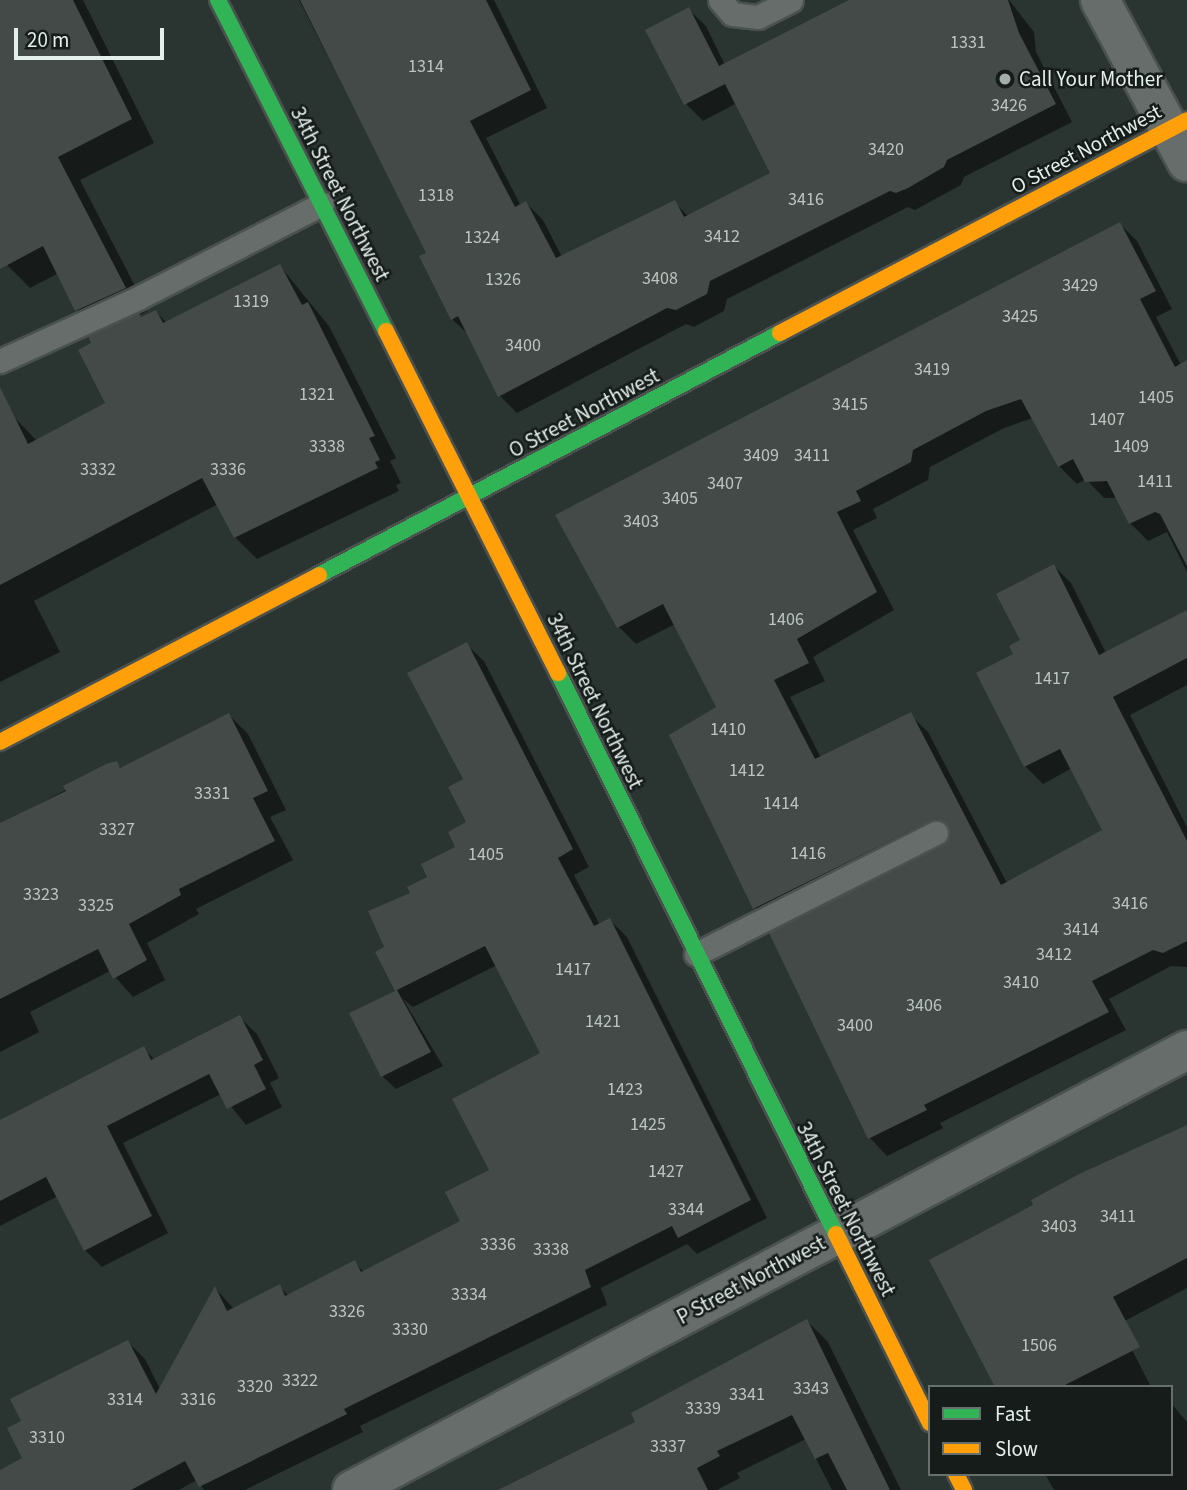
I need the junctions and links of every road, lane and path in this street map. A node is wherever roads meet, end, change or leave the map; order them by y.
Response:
1 (218, 0) edge
2 (720, 0) edge
3 (791, 0) edge
4 (1100, 0) edge
5 (1178, 125) edge
6 (1187, 162) edge
7 (321, 204) junction
8 (0, 361) edge
9 (470, 496) junction
10 (0, 742) edge
11 (936, 833) dead end
12 (696, 954) junction
13 (1187, 1050) edge
14 (835, 1235) junction
15 (928, 1419) edge
16 (352, 1490) edge

1 - 7 street, 34th Street Northwest
2 - 3 lane
4 - 5 street
5 - 6 street
5 - 9 street, O Street Northwest
7 - 8 lane
7 - 9 street, 34th Street Northwest
9 - 10 street, O Street Northwest
9 - 12 street, 34th Street Northwest
11 - 12 lane
12 - 14 street, 34th Street Northwest
13 - 14 street, P Street Northwest
14 - 15 street, 34th Street Northwest
14 - 16 street, P Street Northwest

